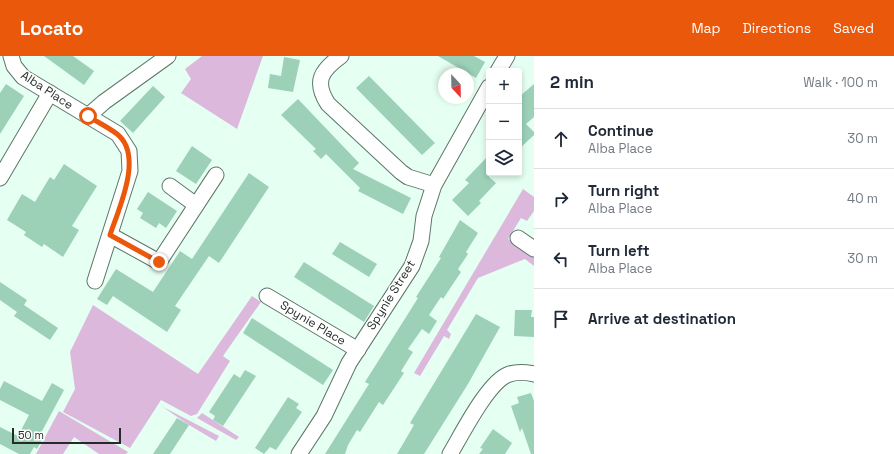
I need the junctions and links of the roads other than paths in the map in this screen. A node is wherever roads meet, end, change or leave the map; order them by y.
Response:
1 (168, 56) edge
2 (341, 56) edge
3 (11, 57) edge
4 (486, 92) edge
5 (50, 93) junction
6 (88, 116) junction
7 (216, 175) dead end
8 (0, 178) edge
9 (434, 184) junction
10 (170, 186) dead end
11 (196, 205) junction
12 (110, 235) junction
13 (518, 238) dead end
14 (534, 250) edge
15 (95, 281) dead end
16 (267, 296) dead end
17 (358, 350) junction
18 (534, 374) edge
19 (299, 454) edge
20 (450, 454) edge

1 - 6 street
2 - 9 street
3 - 5 street, Alba Place
4 - 9 street, Spynie Street
5 - 6 street, Alba Place
5 - 8 street
6 - 12 street, Alba Place
7 - 11 street
9 - 17 street, Spynie Street
10 - 11 street
11 - 12 street
12 - 15 street, Alba Place
13 - 14 street
16 - 17 street, Spynie Place
17 - 19 street, Spynie Street
18 - 20 street

